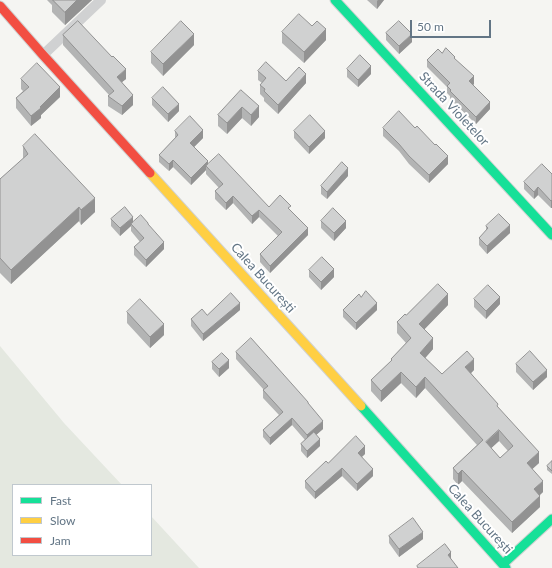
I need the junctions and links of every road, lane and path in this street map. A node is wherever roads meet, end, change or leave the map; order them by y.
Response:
1 (101, 0) edge
2 (335, 0) edge
3 (0, 6) edge
4 (43, 55) junction
5 (552, 235) edge
6 (552, 519) edge
7 (505, 566) edge

1 - 4 street
2 - 5 main road, Strada Violetelor
3 - 4 main road, Calea București
4 - 7 main road, Calea București
6 - 7 main road

